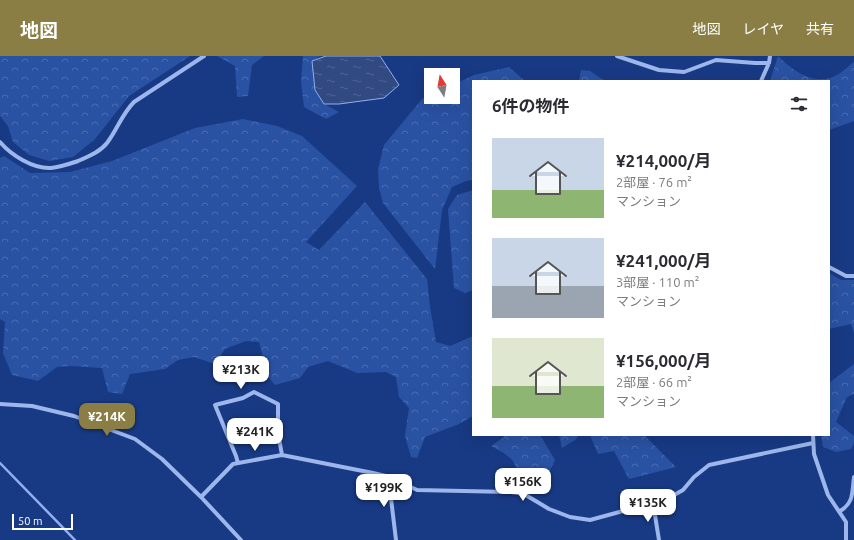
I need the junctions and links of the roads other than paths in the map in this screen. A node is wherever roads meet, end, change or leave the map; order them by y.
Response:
1 (204, 56) edge
2 (617, 56) edge
3 (770, 56) edge
4 (769, 63) junction
5 (761, 80) edge
6 (0, 142) edge
7 (830, 268) edge
8 (854, 276) edge
9 (0, 404) edge
10 (813, 436) edge
11 (813, 443) junction
12 (282, 455) junction
13 (238, 463) junction
14 (390, 477) junction
15 (854, 477) edge
16 (201, 497) junction
17 (653, 503) junction
18 (840, 511) junction
19 (241, 540) edge
20 (396, 540) edge
21 (659, 540) edge
22 (846, 540) edge

1 - 6 street
2 - 4 street
3 - 4 street
4 - 5 street
7 - 8 street
9 - 16 street
10 - 11 street
11 - 17 street
11 - 18 street
12 - 13 street
12 - 13 street
12 - 14 street
13 - 16 street
14 - 17 street
14 - 20 street
15 - 18 street
16 - 19 street
17 - 21 street
18 - 22 street

